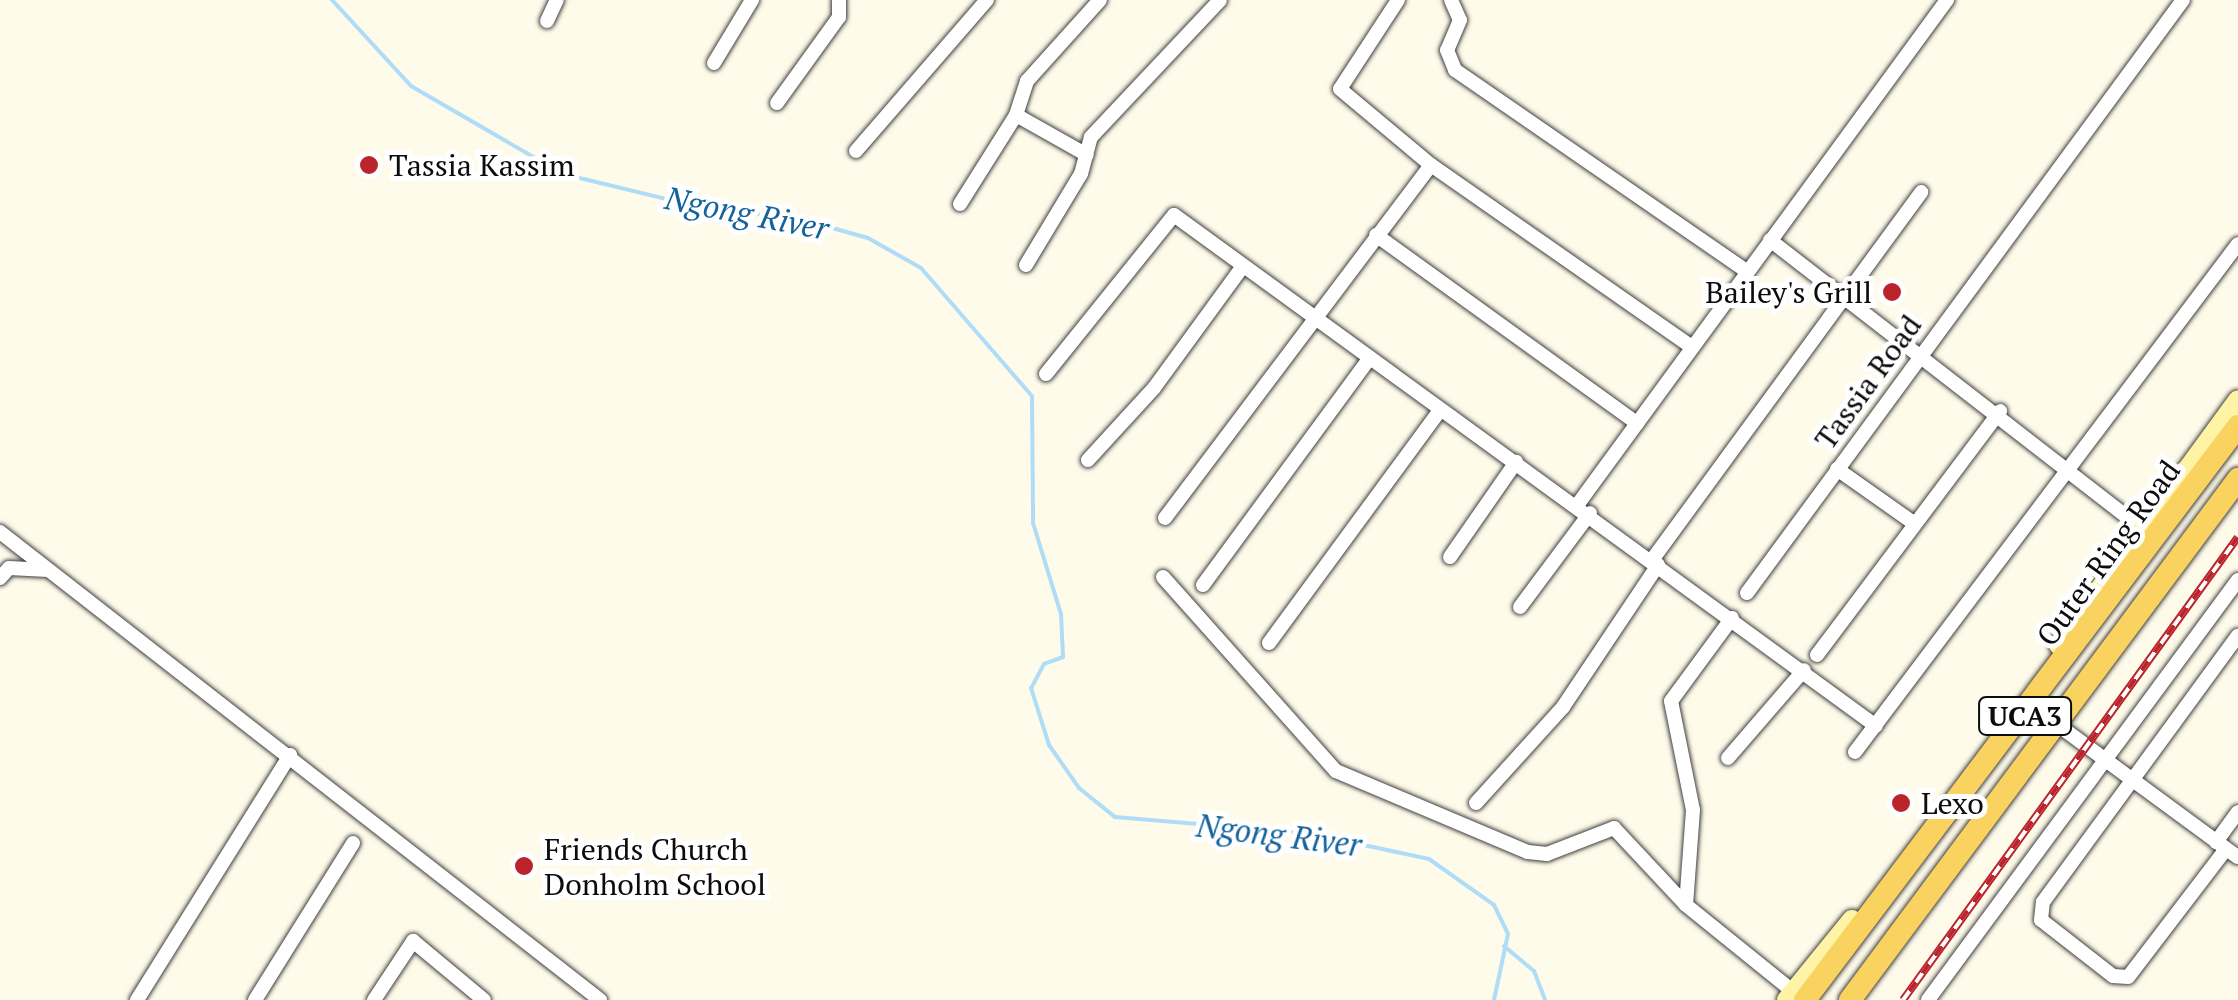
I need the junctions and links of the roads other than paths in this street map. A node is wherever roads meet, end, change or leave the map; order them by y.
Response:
1 (557, 0) edge
2 (752, 0) edge
3 (839, 0) edge
4 (986, 0) edge
5 (1100, 0) edge
6 (1220, 0) edge
7 (1398, 0) edge
8 (1451, 0) edge
9 (1948, 0) edge
10 (2183, 0) edge
11 (547, 21) dead end
12 (714, 63) dead end
13 (777, 102) dead end
14 (1016, 115) junction
15 (856, 152) dead end
16 (1086, 156) junction
17 (1431, 164) junction
18 (1921, 192) dead end
19 (960, 204) dead end
20 (1376, 235) junction
21 (1770, 240) junction
22 (2238, 244) edge
23 (1026, 265) dead end
24 (1240, 270) junction
25 (1746, 271) junction
26 (1846, 296) junction
27 (1312, 319) junction
28 (1692, 347) junction
29 (1923, 352) junction
30 (1368, 360) junction
31 (1046, 374) dead end
32 (2238, 400) edge
33 (1440, 410) junction
34 (2000, 411) junction
35 (1636, 424) junction
36 (2238, 426) edge
37 (1088, 460) dead end
38 (1516, 462) junction
39 (1838, 470) junction
40 (2069, 470) junction
41 (2238, 480) edge
42 (1584, 508) junction
43 (1165, 518) dead end
44 (1915, 524) junction
45 (2144, 530) junction
46 (0, 532) edge
47 (1450, 557) dead end
48 (1655, 562) junction
49 (48, 570) junction
50 (1163, 576) dead end
51 (0, 578) edge
52 (2238, 580) edge
53 (1203, 585) dead end
54 (1747, 593) dead end
55 (1520, 607) dead end
56 (1732, 618) junction
57 (2238, 636) edge
58 (1269, 643) dead end
59 (1817, 655) dead end
60 (1804, 670) junction
61 (2058, 725) junction
62 (1876, 726) junction
63 (1855, 752) dead end
64 (290, 756) junction
65 (1728, 758) dead end
66 (2104, 764) junction
67 (2132, 785) junction
68 (1476, 802) dead end
69 (2238, 812) edge
70 (354, 843) dead end
71 (2226, 849) edge
72 (1873, 894) junction
73 (1686, 905) junction
74 (1865, 924) junction
75 (1795, 997) edge
76 (137, 1000) edge
77 (255, 1000) edge
78 (374, 1000) edge
79 (484, 1000) edge
80 (600, 1000) edge
81 (1850, 1000) edge
82 (1928, 1000) edge

1 - 11 street
2 - 12 street
3 - 13 street
4 - 15 street
5 - 14 street
6 - 16 street
7 - 17 street
8 - 25 street
9 - 21 street
10 - 29 street, Tassia Road
14 - 16 street
14 - 19 street
16 - 23 street
17 - 20 street
17 - 28 street
18 - 26 street
20 - 27 street
20 - 35 street
21 - 25 street
21 - 26 street
22 - 40 street
24 - 27 street
24 - 31 street
24 - 37 street
25 - 28 street
26 - 29 street
26 - 48 street
27 - 30 street
27 - 43 street
28 - 35 street
29 - 34 street
29 - 39 street, Tassia Road
30 - 33 street
30 - 53 street
32 - 45 main road, UCA3
33 - 38 street
33 - 58 street
34 - 40 street
34 - 44 street
35 - 42 street
36 - 74 main road, Outer Ring Road / UCA3
38 - 42 street
38 - 47 street
39 - 44 street
39 - 54 street, Tassia Road
40 - 45 street
40 - 62 street
41 - 61 main road, Outer Ring Road / UCA3
42 - 48 street
42 - 55 street
44 - 59 street
45 - 72 main road, UCA3
46 - 49 street
48 - 56 street
48 - 68 street
49 - 51 street
49 - 64 street
50 - 73 street
52 - 66 street
56 - 60 street
56 - 73 street
57 - 67 street
60 - 62 street
60 - 65 street
61 - 66 street
61 - 81 main road, Outer Ring Road / UCA3
62 - 63 street
64 - 76 street
64 - 80 street
66 - 67 street
66 - 82 street
67 - 71 street
67 - 71 street
69 - 71 street
70 - 77 street
72 - 74 main road
72 - 75 main road, UCA3
73 - 75 street
74 - 75 main road, Outer Ring Road / UCA3
78 - 79 street

